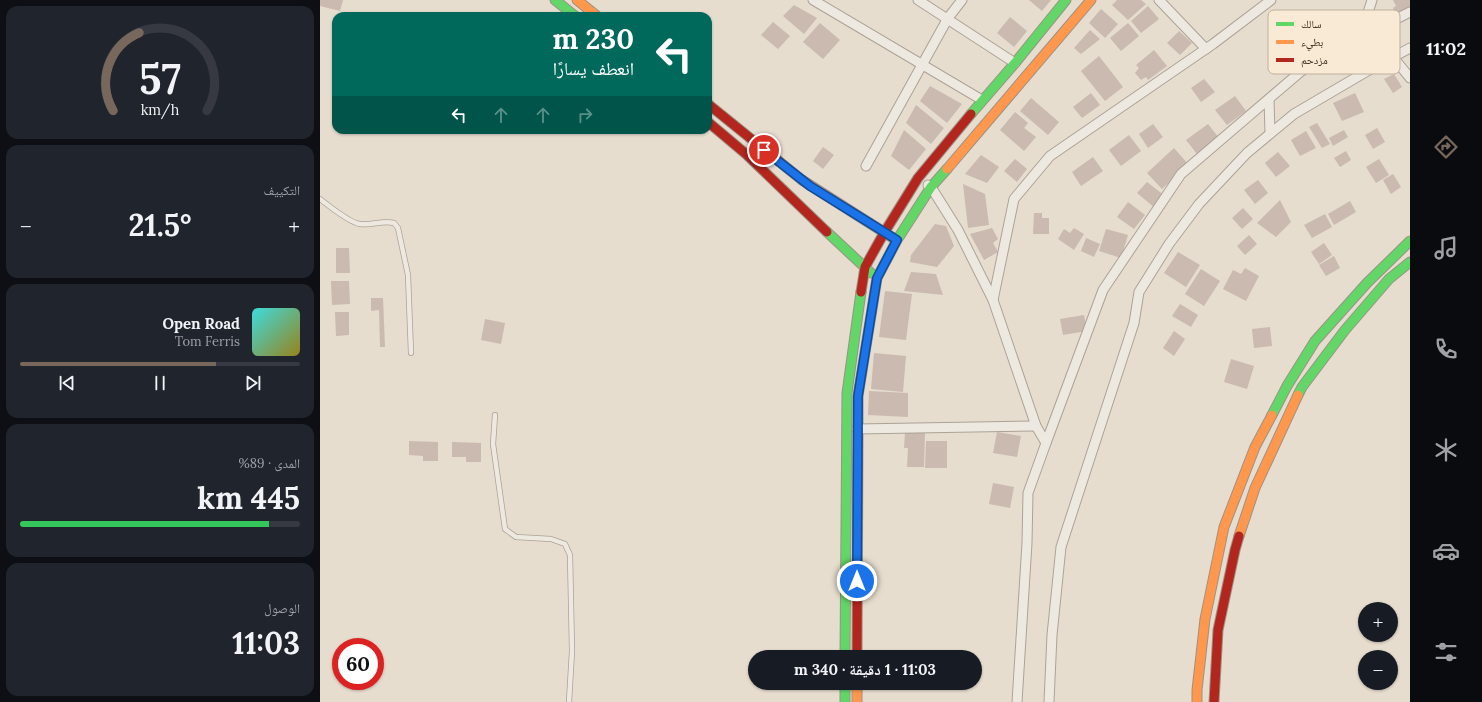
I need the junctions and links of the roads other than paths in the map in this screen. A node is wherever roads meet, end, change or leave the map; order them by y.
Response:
1 (555, 0) edge
2 (577, 0) edge
3 (813, 0) edge
4 (918, 0) edge
5 (962, 0) edge
6 (1066, 0) edge
7 (1091, 0) edge
8 (1159, 0) edge
9 (1271, 0) edge
10 (1372, 0) edge
11 (1369, 10) edge
12 (570, 12) edge
13 (592, 12) edge
14 (1410, 12) edge
15 (1400, 17) edge
16 (948, 18) junction
17 (1410, 48) edge
18 (1206, 49) junction
19 (1400, 53) edge
20 (1015, 63) junction
21 (922, 65) junction
22 (1400, 66) edge
23 (1298, 74) edge
24 (1363, 74) edge
25 (1410, 78) edge
26 (1269, 99) junction
27 (982, 100) junction
28 (712, 107) edge
29 (712, 125) edge
30 (1270, 133) junction
31 (866, 166) dead end
32 (918, 178) junction
33 (931, 187) junction
34 (320, 199) edge
35 (884, 233) junction
36 (897, 240) junction
37 (1410, 242) edge
38 (1410, 262) edge
39 (865, 267) junction
40 (877, 278) junction
41 (993, 300) junction
42 (411, 353) dead end
43 (495, 415) dead end
44 (1036, 426) junction
45 (858, 429) junction
46 (1046, 442) junction
47 (845, 650) edge
48 (857, 650) edge
49 (845, 690) edge
50 (857, 690) edge
51 (569, 702) edge
52 (845, 702) edge
53 (857, 702) edge
54 (1018, 702) edge
55 (1049, 702) edge
56 (1197, 702) edge
57 (1214, 702) edge

1 - 12 main road
2 - 13 main road
3 - 21 street
4 - 16 street
5 - 16 street
6 - 20 main road
7 - 33 main road
8 - 18 street
9 - 18 street
10 - 11 street
14 - 15 street
16 - 20 street
16 - 21 street
17 - 19 street
18 - 41 street
20 - 27 main road
21 - 27 street
21 - 31 street
22 - 25 street
23 - 26 street
24 - 30 street
26 - 30 street
26 - 46 street
27 - 32 main road
28 - 35 main road
29 - 39 main road
30 - 55 street
32 - 33 street
32 - 35 main road
33 - 36 main road
33 - 41 street
34 - 42 lane
35 - 36 main road
35 - 39 main road
36 - 40 main road
37 - 56 main road
38 - 57 main road
39 - 40 main road
39 - 47 main road
40 - 45 main road
41 - 44 street
43 - 51 lane
44 - 45 street
44 - 46 street
45 - 48 main road
46 - 54 street
49 - 52 main road
50 - 53 main road

